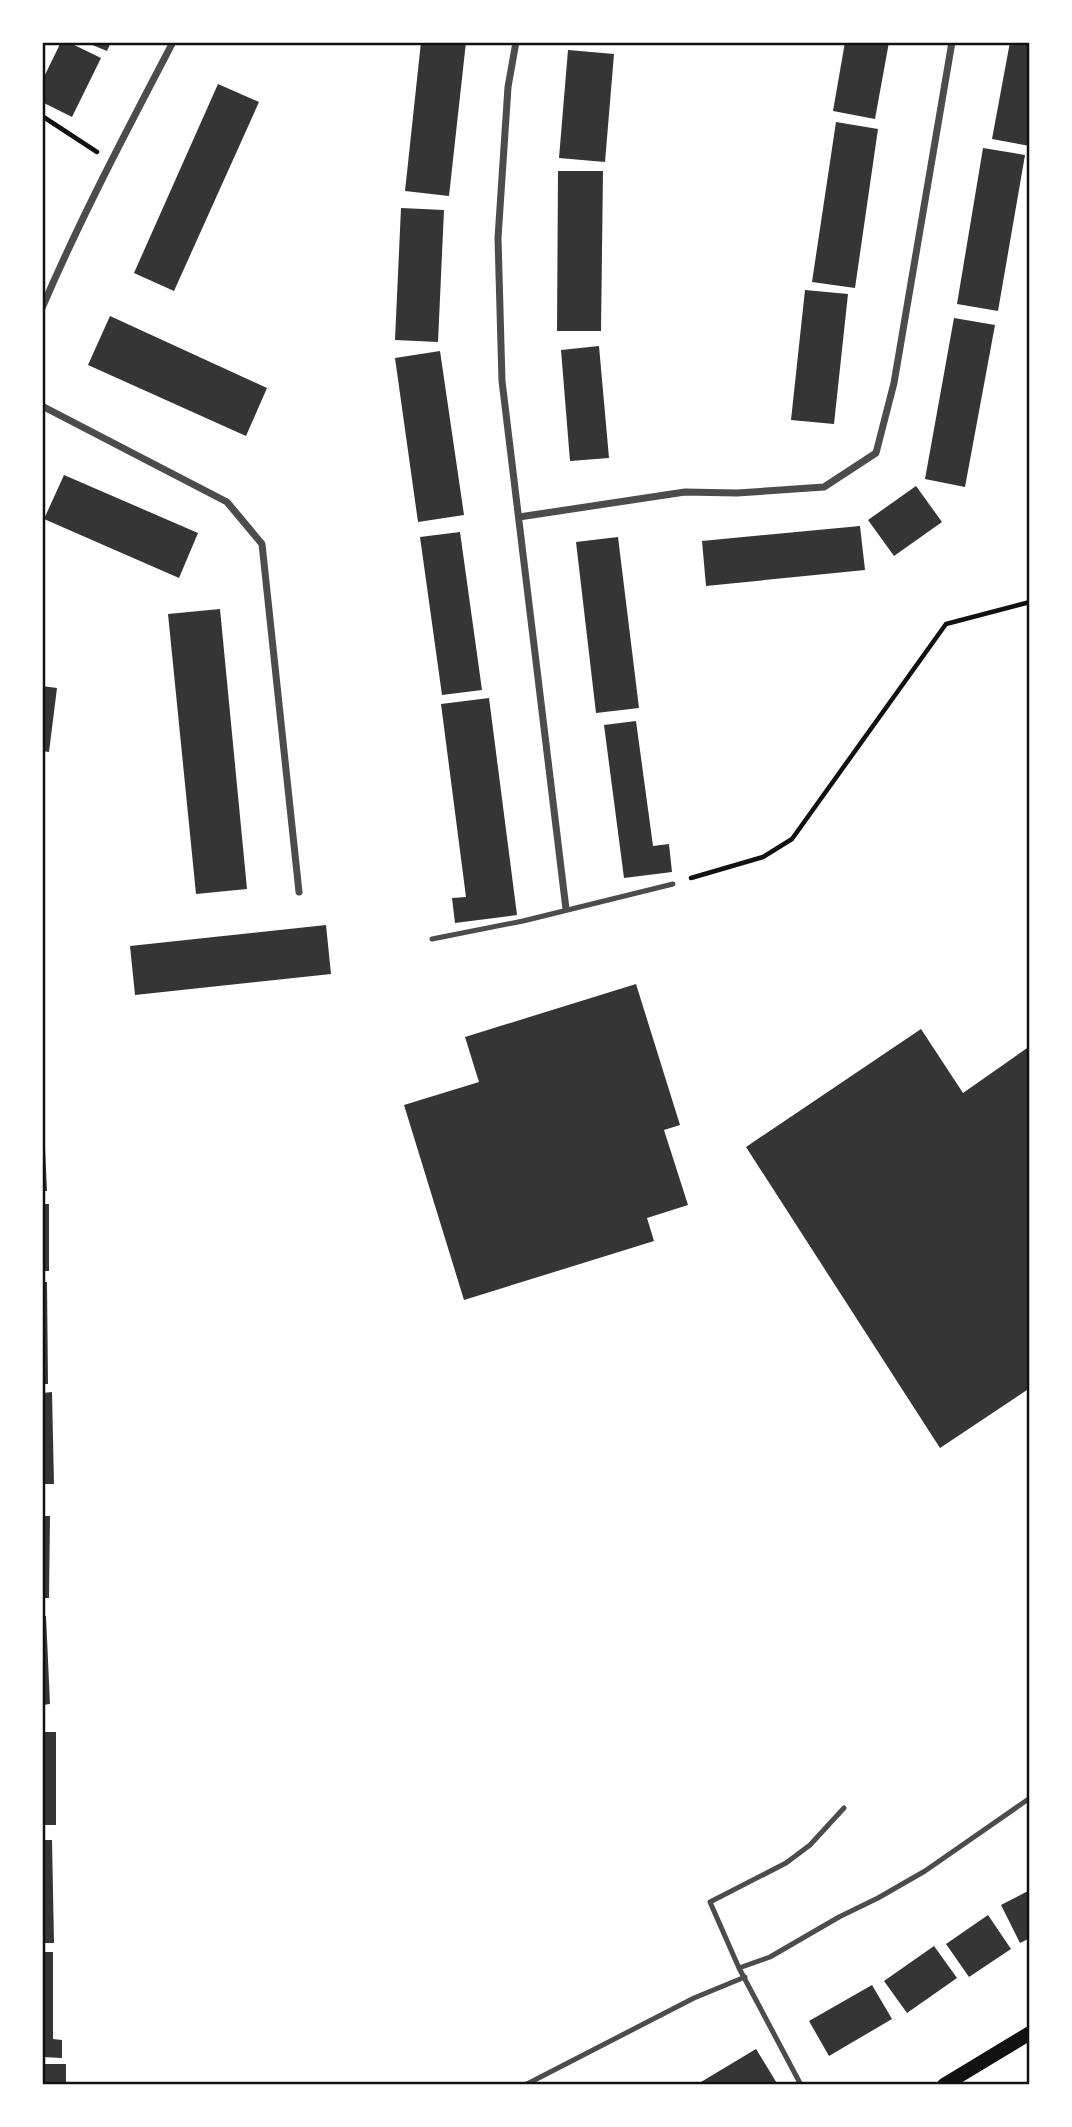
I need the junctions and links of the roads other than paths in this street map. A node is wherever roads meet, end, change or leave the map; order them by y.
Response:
1 (173, 42) edge
2 (516, 42) edge
3 (952, 42) edge
4 (42, 308) edge
5 (42, 406) edge
6 (519, 517) junction
7 (673, 884) road end
8 (299, 892) dead end
9 (566, 909) junction
10 (432, 939) dead end
11 (1030, 1798) edge
12 (845, 1808) dead end
13 (739, 1968) junction
14 (745, 1977) junction
15 (1030, 2033) edge
16 (525, 2085) edge
17 (801, 2085) edge
18 (944, 2085) edge

1 - 4 street
2 - 6 street
3 - 6 street
5 - 8 street
6 - 9 street
7 - 9 lane
9 - 10 lane
11 - 13 lane
12 - 13 lane
13 - 14 lane
14 - 16 lane
14 - 17 lane
15 - 18 main road

